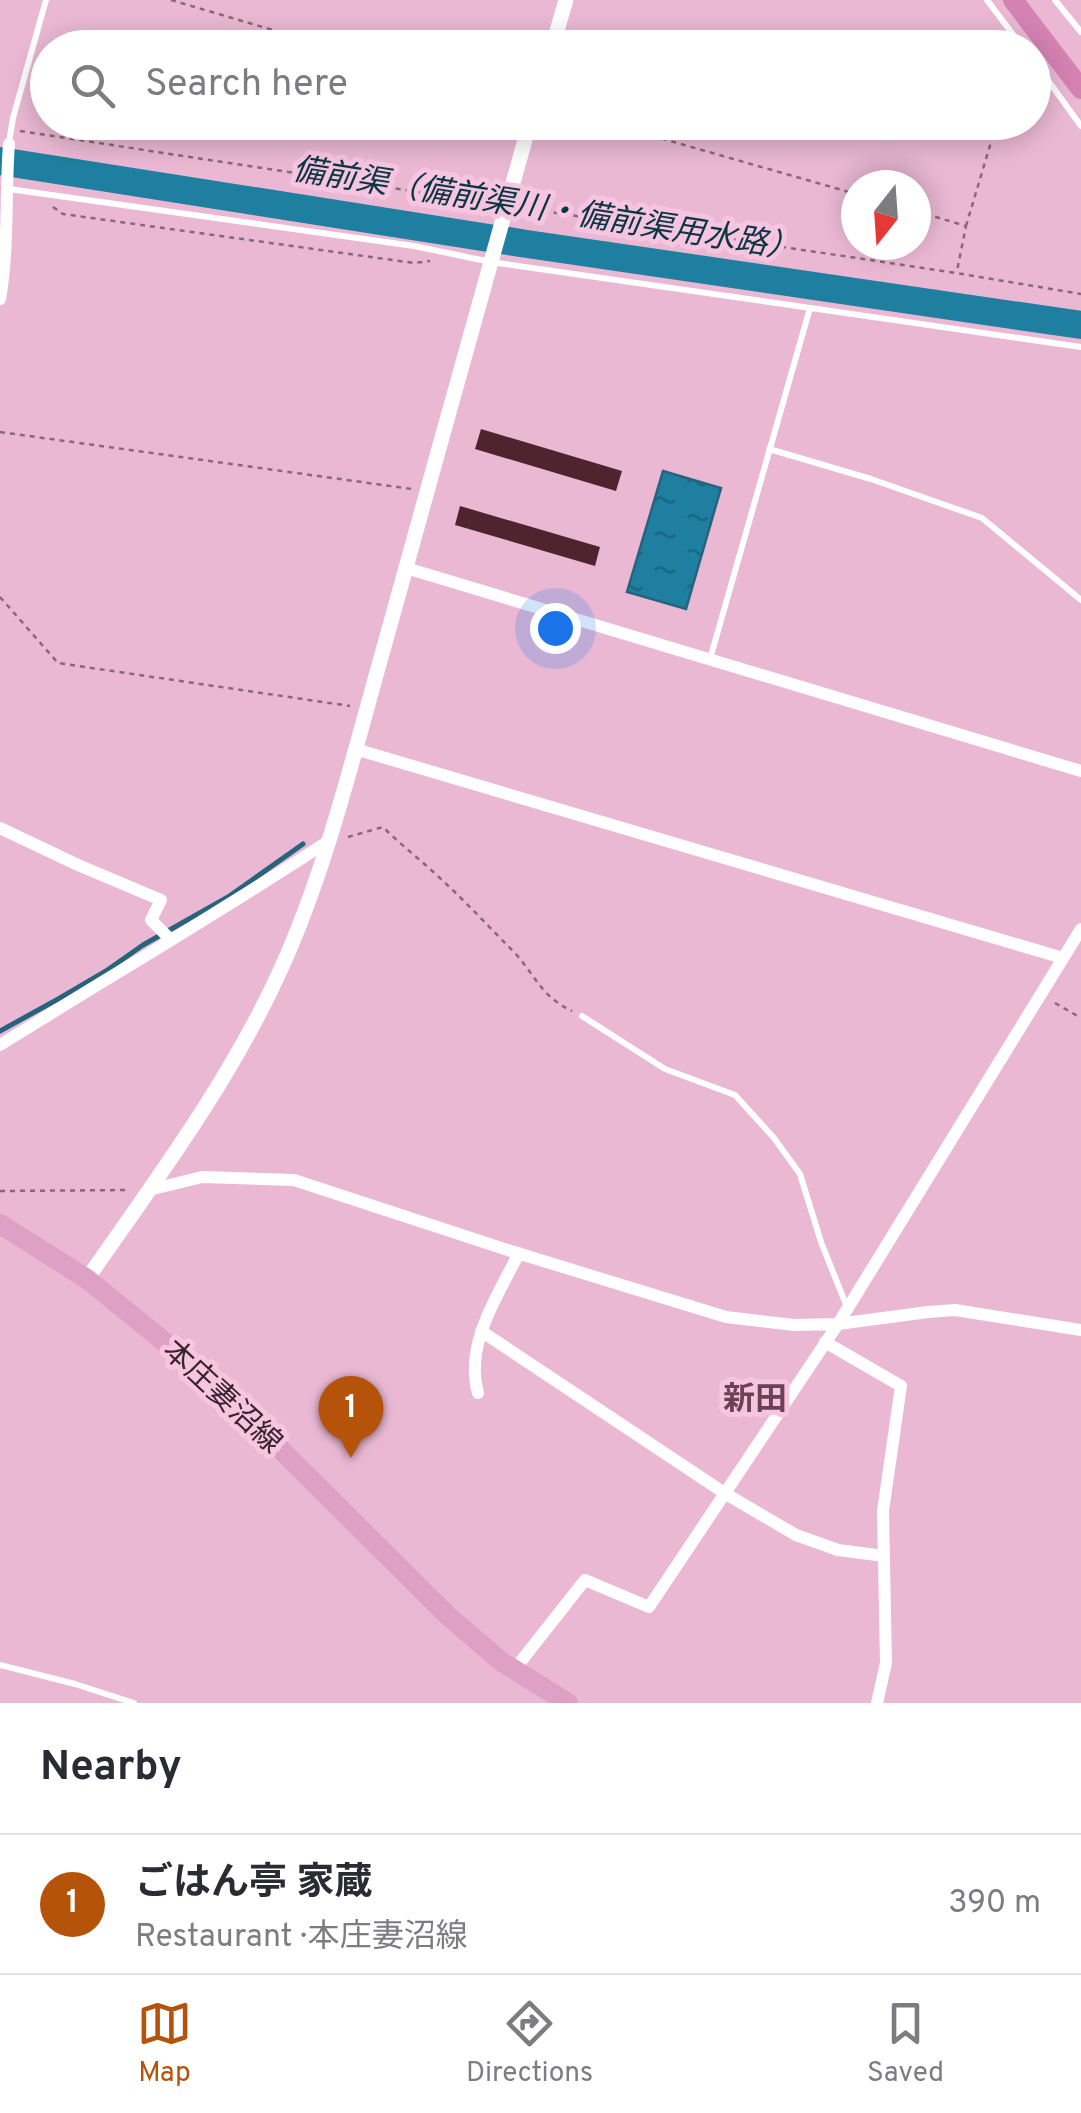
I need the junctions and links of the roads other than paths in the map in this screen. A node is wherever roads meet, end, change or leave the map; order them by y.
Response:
1 (46, 0) edge
2 (566, 0) edge
3 (986, 0) edge
4 (1013, 0) edge
5 (1055, 0) edge
6 (38, 30) edge
7 (557, 30) edge
8 (1009, 30) edge
9 (1036, 30) edge
10 (1081, 32) edge
11 (1051, 50) edge
12 (30, 61) edge
13 (1051, 85) edge
14 (1081, 90) edge
15 (1081, 126) edge
16 (10, 137) joint
17 (525, 140) edge
18 (5, 185) junction
19 (491, 259) junction
20 (0, 298) edge
21 (810, 308) junction
22 (1081, 347) edge
23 (770, 450) junction
24 (406, 568) junction
25 (1081, 600) edge
26 (709, 661) junction
27 (355, 749) junction
28 (1081, 771) edge
29 (0, 828) edge
30 (328, 842) junction
31 (1081, 929) edge
32 (170, 939) junction
33 (1063, 958) junction
34 (582, 1016) road end
35 (0, 1045) edge
36 (149, 1190) junction
37 (0, 1224) edge
38 (519, 1253) junction
39 (87, 1278) junction
40 (848, 1308) junction
41 (838, 1324) junction
42 (1081, 1330) edge
43 (481, 1331) junction
44 (826, 1342) junction
45 (478, 1393) dead end
46 (726, 1494) junction
47 (884, 1556) junction
48 (0, 1665) edge
49 (514, 1670) junction
50 (134, 1703) edge
51 (568, 1703) edge
52 (878, 1703) edge

1 - 6 lane
2 - 7 street
3 - 8 lane
4 - 9 highway
5 - 10 lane
11 - 14 highway
12 - 16 lane
13 - 15 lane
16 - 18 street
17 - 19 street
18 - 19 lane
18 - 20 street
19 - 21 lane
19 - 24 street
21 - 22 lane
21 - 23 lane
23 - 25 lane
23 - 26 lane
24 - 26 street
24 - 27 street
26 - 28 street
27 - 30 street
27 - 33 street
29 - 32 street
30 - 32 street
30 - 36 street
31 - 33 street
32 - 35 street
33 - 40 street
34 - 40 lane
36 - 38 street
36 - 39 street
37 - 39 main road, 本庄妻沼線
38 - 41 street
38 - 43 street
39 - 49 main road, 本庄妻沼線
40 - 41 street
41 - 42 street
41 - 44 street
43 - 45 street
43 - 46 street
44 - 46 street
44 - 47 street
46 - 47 street
46 - 49 street
47 - 52 street
48 - 50 lane
49 - 51 main road, 本庄妻沼線

